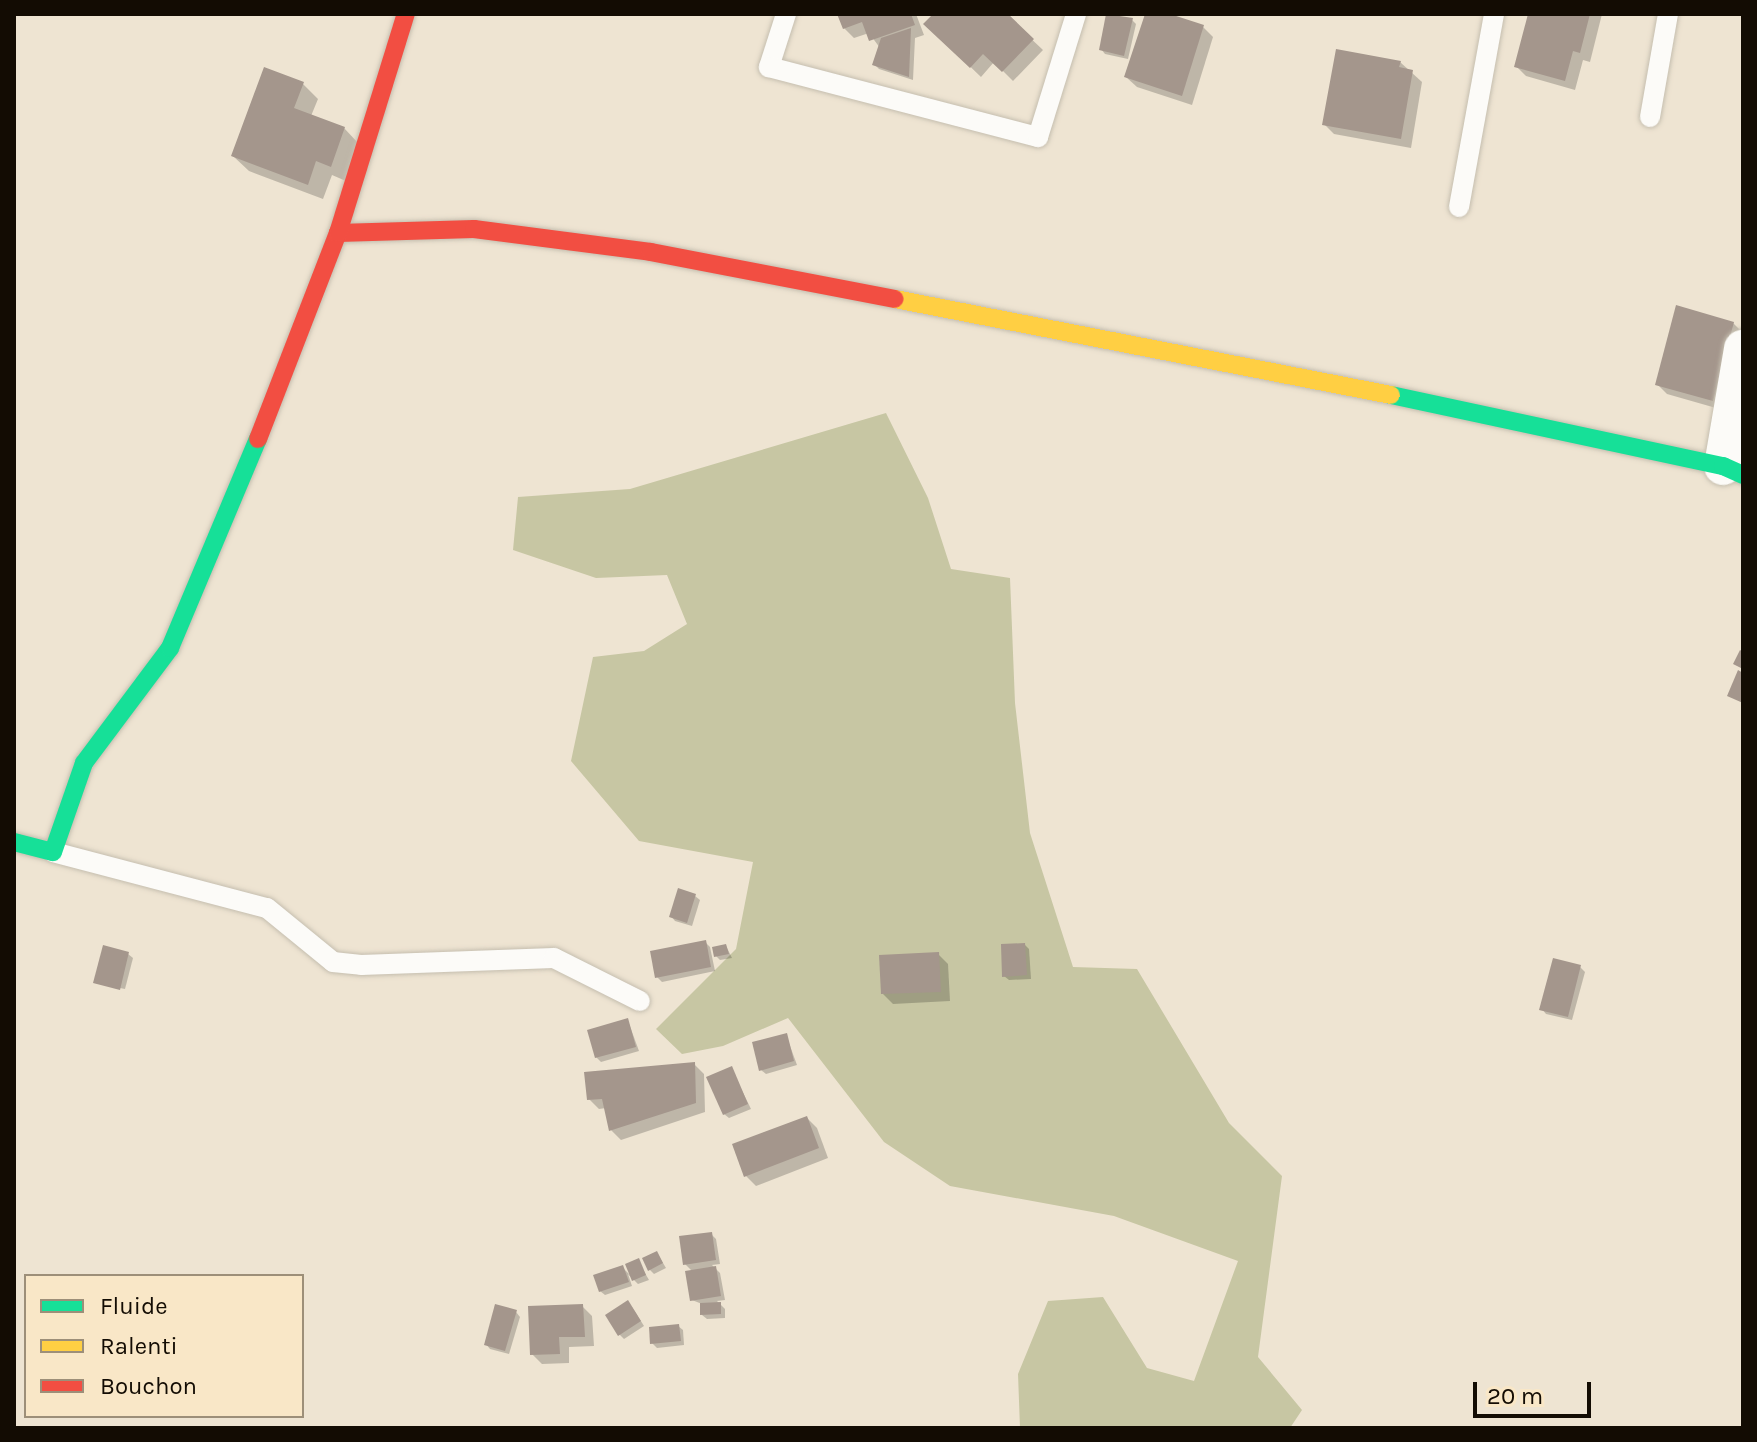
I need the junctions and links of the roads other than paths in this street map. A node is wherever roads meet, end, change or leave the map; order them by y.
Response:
1 (406, 14) edge
2 (786, 14) edge
3 (1076, 14) edge
4 (1494, 14) edge
5 (1668, 14) edge
6 (1650, 117) dead end
7 (1459, 207) dead end
8 (338, 233) junction
9 (1743, 349) edge
10 (1733, 470) edge
11 (14, 842) edge
12 (53, 852) junction
13 (640, 1001) dead end

1 - 8 street
2 - 3 lane
4 - 7 lane
5 - 6 lane
8 - 10 street
8 - 12 street
9 - 10 street
11 - 12 street
12 - 13 lane

